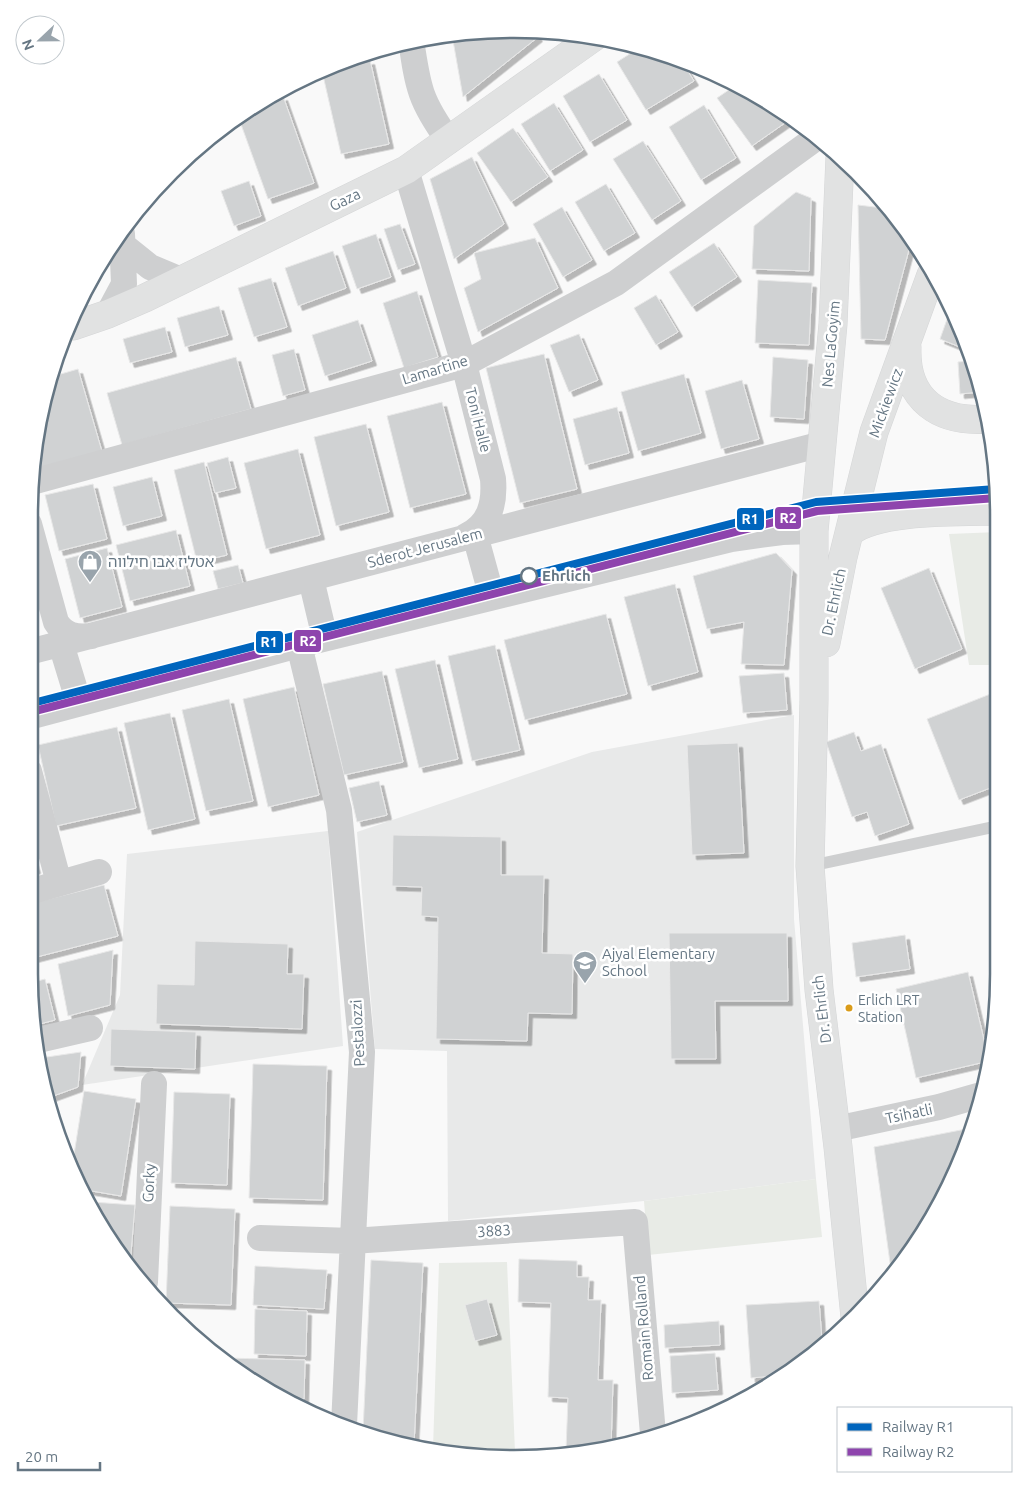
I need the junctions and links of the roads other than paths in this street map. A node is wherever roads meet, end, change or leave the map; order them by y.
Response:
1 (585, 43) edge
2 (412, 49) edge
3 (449, 141) junction
4 (810, 142) edge
5 (840, 167) edge
6 (406, 170) junction
7 (124, 241) edge
8 (123, 242) edge
9 (181, 280) junction
10 (929, 281) edge
11 (108, 314) junction
12 (77, 325) edge
13 (907, 345) junction
14 (464, 364) junction
15 (979, 419) edge
16 (822, 444) junction
17 (39, 480) edge
18 (990, 512) edge
19 (814, 531) junction
20 (849, 533) junction
21 (466, 538) junction
22 (37, 553) edge
23 (310, 579) junction
24 (492, 597) junction
25 (92, 636) junction
26 (325, 638) junction
27 (62, 644) junction
28 (299, 645) junction
29 (37, 650) edge
30 (814, 700) junction
31 (79, 703) junction
32 (37, 715) edge
33 (37, 801) edge
34 (990, 828) edge
35 (810, 866) junction
36 (99, 872) dead end
37 (59, 883) junction
38 (37, 890) edge
39 (90, 1028) dead end
40 (42, 1039) edge
41 (154, 1084) dead end
42 (973, 1098) edge
43 (836, 1129) junction
44 (635, 1222) joint
45 (260, 1238) dead end
46 (352, 1241) junction
47 (145, 1274) edge
48 (854, 1306) edge
49 (344, 1418) edge
50 (653, 1428) edge

1 - 3 street, Gaza
2 - 3 street
3 - 6 street, Gaza
4 - 14 street, Lamartine
5 - 16 street, Nes LaGoyim
6 - 9 street, Gaza
6 - 14 street, Toni Halle
7 - 9 street
8 - 11 street
9 - 11 street, Gaza
10 - 13 street, Mickiewicz
11 - 12 street, Gaza
13 - 15 street
13 - 20 street, Mickiewicz
14 - 17 street, Lamartine
14 - 21 street, Toni Halle
16 - 19 street, Nes LaGoyim
16 - 21 street, Sderot Jerusalem
18 - 20 street
19 - 24 street
19 - 30 street, Dr. Ehrlich
20 - 30 street, Dr. Ehrlich
21 - 23 street, Sderot Jerusalem
21 - 24 street
22 - 25 street
23 - 25 street, Sderot Jerusalem
23 - 26 street
24 - 26 street
25 - 27 street, Sderot Jerusalem
26 - 28 street
27 - 29 street, Sderot Jerusalem
27 - 31 street
28 - 31 street
28 - 46 street, Pestalozzi
30 - 35 street, Dr. Ehrlich
31 - 32 street
33 - 37 street
34 - 35 lane
35 - 43 street, Dr. Ehrlich
36 - 37 street
37 - 38 street
39 - 40 street
41 - 47 street, Gorky
42 - 43 street, Tsihatli
43 - 48 street, Dr. Ehrlich
44 - 46 street, 3883
44 - 50 street, Romain Rolland
45 - 46 street, 3883
46 - 49 street, Pestalozzi

